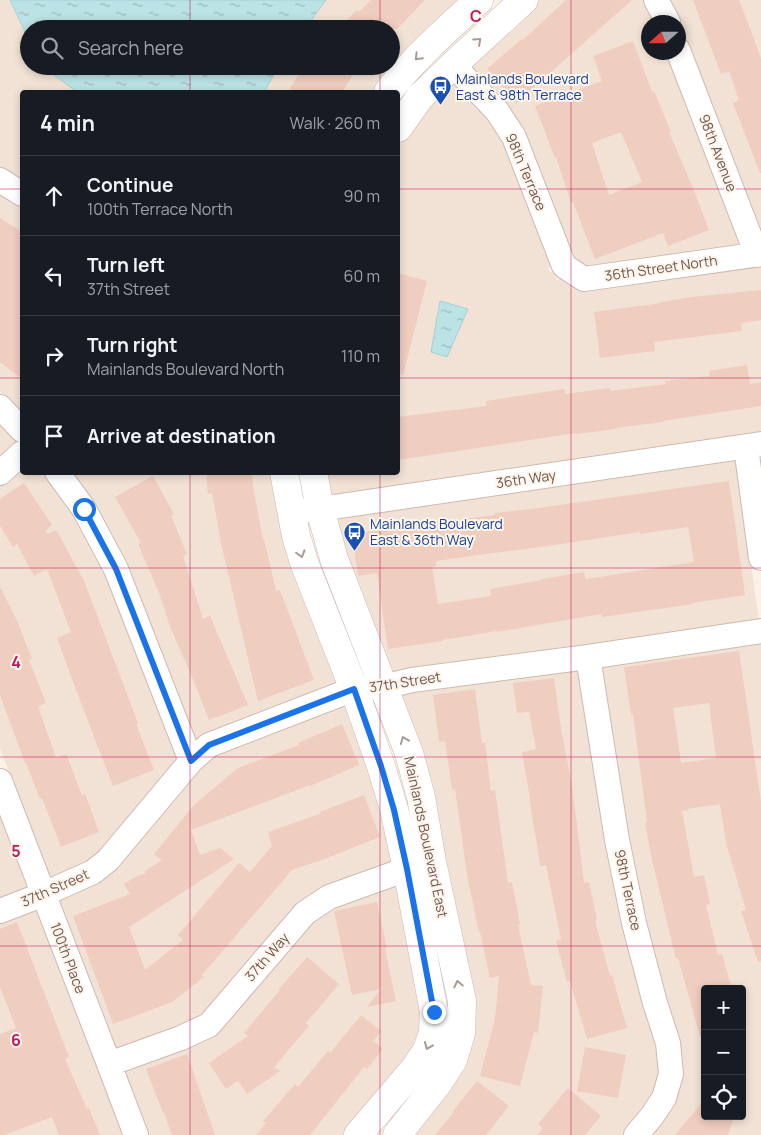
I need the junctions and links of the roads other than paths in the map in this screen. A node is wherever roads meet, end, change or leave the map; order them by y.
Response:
1 (479, 0) edge
2 (656, 0) edge
3 (521, 1) edge
4 (664, 15) edge
5 (682, 60) edge
6 (453, 64) junction
7 (390, 90) edge
8 (400, 125) edge
9 (0, 180) edge
10 (20, 193) edge
11 (759, 255) edge
12 (564, 266) joint
13 (0, 407) edge
14 (20, 428) edge
15 (753, 445) edge
16 (20, 455) edge
17 (0, 473) edge
18 (59, 475) edge
19 (285, 475) edge
20 (314, 475) edge
21 (320, 509) junction
22 (291, 512) junction
23 (761, 558) edge
24 (761, 631) edge
25 (588, 657) junction
26 (382, 687) junction
27 (354, 689) junction
28 (191, 761) junction
29 (0, 781) edge
30 (420, 866) junction
31 (44, 894) junction
32 (0, 911) edge
33 (109, 1064) junction
34 (362, 1134) edge
35 (136, 1135) edge
36 (397, 1135) edge
37 (636, 1135) edge

1 -> 7 street
2 - 4 street
6 -> 3 street
5 - 11 street, 98th Avenue
6 - 8 street
6 - 12 street, 98th Terrace
9 - 10 street
11 - 12 street, 36th Street North
13 - 14 street
15 - 21 street, 36th Way
15 - 23 street
16 - 17 street
18 - 28 street
19 - 22 street
20 - 21 street, Mainlands Boulevard East
21 - 22 street, 36th Way
21 - 26 street, Mainlands Boulevard East
22 -> 27 street
24 - 25 street, 37th Street
25 - 26 street, 37th Street
25 - 37 street, 98th Terrace
26 - 27 street, 37th Street
30 -> 26 street, Mainlands Boulevard East
27 - 28 street, 37th Street
27 - 30 street
28 - 31 street, 37th Street
29 - 31 street, 100th Place
30 - 33 street, 37th Way
30 -> 34 street
36 -> 30 street, Mainlands Boulevard East
31 - 32 street, 37th Street
31 - 33 street, 100th Place
33 - 35 street, 100th Place

